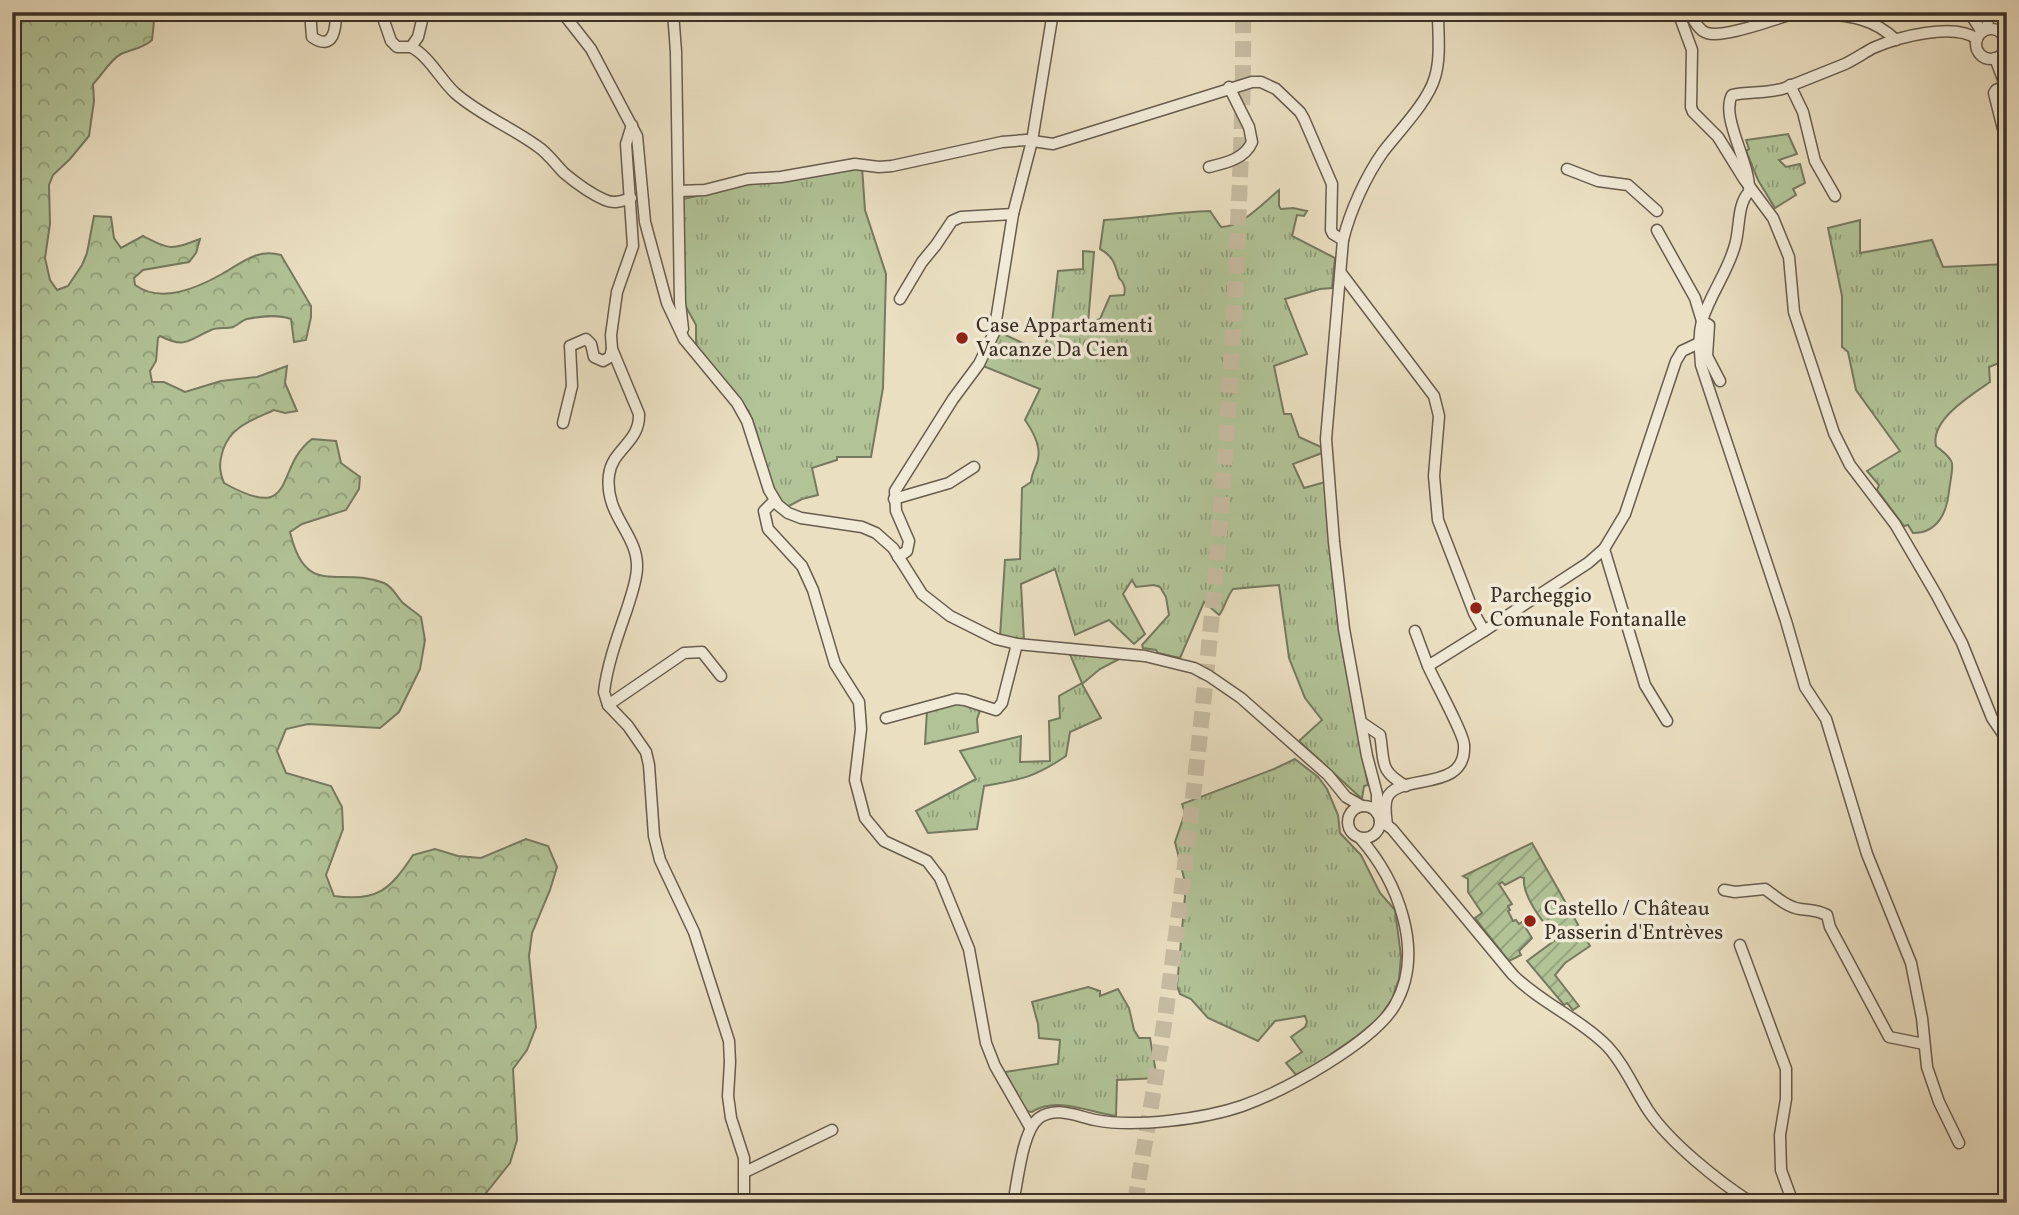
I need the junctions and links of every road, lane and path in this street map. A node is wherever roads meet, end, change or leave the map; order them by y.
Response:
1 (310, 12) edge
2 (336, 12) edge
3 (381, 12) edge
4 (424, 12) edge
5 (562, 12) edge
6 (673, 12) edge
7 (1053, 12) edge
8 (1438, 12) edge
9 (1678, 12) edge
10 (1689, 12) edge
11 (1800, 12) edge
12 (1806, 12) edge
13 (1968, 12) edge
14 (1987, 12) edge
15 (1959, 31) junction
16 (1982, 33) junction
17 (1896, 40) junction
18 (2006, 42) edge
19 (411, 47) junction
20 (1995, 58) junction
21 (1790, 85) junction
22 (1229, 87) junction
23 (2006, 88) edge
24 (632, 125) junction
25 (1032, 141) junction
26 (2007, 145) edge
27 (1209, 167) dead end
28 (1567, 169) dead end
29 (1750, 185) junction
30 (679, 191) junction
31 (1835, 197) dead end
32 (631, 198) junction
33 (1657, 211) dead end
34 (1013, 214) junction
35 (1657, 230) dead end
36 (1343, 240) junction
37 (1341, 273) junction
38 (901, 299) dead end
39 (1702, 321) junction
40 (684, 339) junction
41 (1699, 343) junction
42 (612, 349) junction
43 (1720, 381) dead end
44 (563, 423) dead end
45 (974, 467) dead end
46 (894, 499) junction
47 (774, 501) junction
48 (1604, 550) junction
49 (898, 557) junction
50 (1415, 631) dead end
51 (1484, 631) junction
52 (1017, 644) junction
53 (1428, 666) junction
54 (721, 676) dead end
55 (608, 705) junction
56 (886, 719) dead end
57 (1667, 721) dead end
58 (1361, 722) junction
59 (2007, 740) edge
60 (1374, 784) junction
61 (1406, 786) junction
62 (1338, 789) junction
63 (1364, 806) junction
64 (1349, 819) junction
65 (1382, 819) junction
66 (1375, 835) junction
67 (1360, 838) junction
68 (1400, 841) junction
69 (1374, 855) junction
70 (1724, 890) dead end
71 (1740, 945) dead end
72 (1924, 1044) junction
73 (1030, 1127) junction
74 (832, 1130) dead end
75 (1959, 1143) dead end
76 (745, 1172) junction
77 (1014, 1202) edge
78 (744, 1203) edge
79 (1752, 1203) edge
80 (1793, 1203) edge

1 - 2 street
3 - 19 street
4 - 19 street
5 - 24 street
6 - 30 street
7 - 25 street
8 - 36 street
9 - 29 street
10 - 11 street
12 - 17 street
13 - 15 street
13 - 16 street
14 - 16 street
15 - 16 street
15 - 17 street
16 - 18 street
16 - 20 street
17 - 21 street
18 - 20 street
19 - 32 street
20 - 23 street
21 - 29 street
21 - 31 street
22 - 25 street
22 - 27 street
22 - 36 street
23 - 26 street
24 - 32 street
24 - 40 street
25 - 30 street
25 - 34 street
28 - 33 street
29 - 39 street
29 - 59 street
30 - 40 street
32 - 42 street
34 - 38 street
34 - 46 street
35 - 39 street
36 - 37 street
37 - 51 street
37 - 58 street
39 - 41 street
39 - 43 street
40 - 47 street
41 - 48 street
41 - 72 street
42 - 44 street
42 - 55 street
45 - 46 street
46 - 49 street
47 - 49 street
47 - 73 street
48 - 51 street
48 - 57 street
49 - 52 street
50 - 53 street
51 - 53 street
52 - 56 street
52 - 62 street
53 - 61 street
54 - 55 street
55 - 76 street
58 - 60 street
58 - 61 street
60 - 63 street
60 - 65 street
61 - 65 street
62 - 63 street
62 - 64 street
63 - 64 street
63 - 65 street
64 - 67 street
65 - 66 street
65 - 68 street
66 - 67 street
66 - 68 street
66 - 69 street
67 - 69 street
68 - 79 street
69 - 73 street
70 - 72 street
71 - 80 street
72 - 75 street
73 - 77 street
74 - 76 street
76 - 78 street

